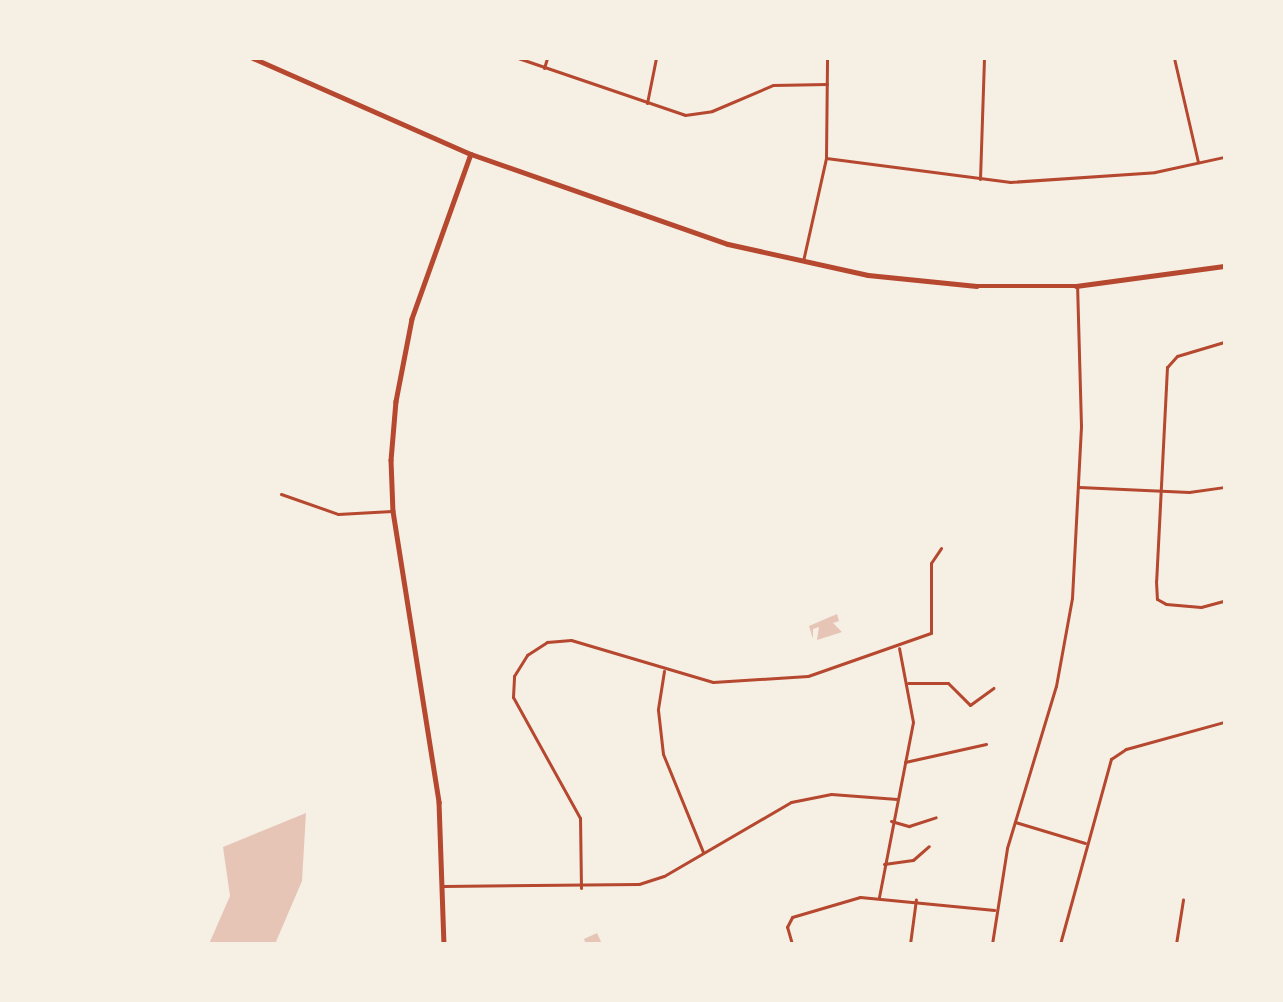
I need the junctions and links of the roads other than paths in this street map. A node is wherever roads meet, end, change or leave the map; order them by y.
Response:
1 (253, 58) edge
2 (518, 58) edge
3 (547, 58) edge
4 (656, 58) edge
5 (827, 58) edge
6 (984, 58) edge
7 (1173, 58) edge
8 (543, 68) junction
9 (827, 84) junction
10 (647, 103) junction
11 (471, 154) junction
12 (1224, 157) edge
13 (826, 158) junction
14 (1198, 162) junction
15 (980, 180) junction
16 (803, 262) junction
17 (1224, 266) edge
18 (1076, 286) junction
19 (1224, 342) edge
20 (1079, 487) junction
21 (1224, 487) edge
22 (1160, 491) junction
23 (281, 494) dead end
24 (393, 511) junction
25 (941, 548) dead end
26 (1224, 601) edge
27 (899, 648) junction
28 (664, 671) junction
29 (908, 683) junction
30 (993, 688) dead end
31 (1224, 722) edge
32 (986, 744) dead end
33 (905, 762) junction
34 (897, 799) junction
35 (936, 817) dead end
36 (891, 821) junction
37 (1015, 822) junction
38 (1085, 843) junction
39 (929, 846) dead end
40 (703, 852) junction
41 (884, 864) junction
42 (443, 886) junction
43 (581, 888) junction
44 (879, 897) junction
45 (916, 899) junction
46 (1183, 900) dead end
47 (994, 910) junction
48 (444, 944) edge
49 (792, 944) edge
50 (910, 944) edge
51 (992, 944) edge
52 (1060, 944) edge
53 (1176, 944) edge

1 - 11 main road
2 - 8 street
3 - 8 street
4 - 10 street
5 - 9 street
6 - 15 street
7 - 14 street
8 - 10 street
9 - 10 street
9 - 13 street
11 - 16 main road
11 - 24 main road
12 - 14 street
13 - 15 street
13 - 16 street
14 - 15 street
16 - 18 main road
17 - 18 main road
18 - 20 street
19 - 22 street
20 - 22 street
20 - 37 street
21 - 22 street
22 - 26 street
23 - 24 street
24 - 42 main road
25 - 27 street
27 - 28 street
27 - 29 street
28 - 40 street
28 - 43 street
29 - 30 street
29 - 33 street
31 - 38 street
32 - 33 street
33 - 34 street
34 - 36 street
34 - 40 street
35 - 36 street
36 - 41 street
37 - 38 street
37 - 47 street
38 - 52 street
39 - 41 street
40 - 43 street
41 - 44 street
42 - 43 street
42 - 48 main road
44 - 45 street
44 - 49 street
45 - 47 street
45 - 50 street
46 - 53 street
47 - 51 street

